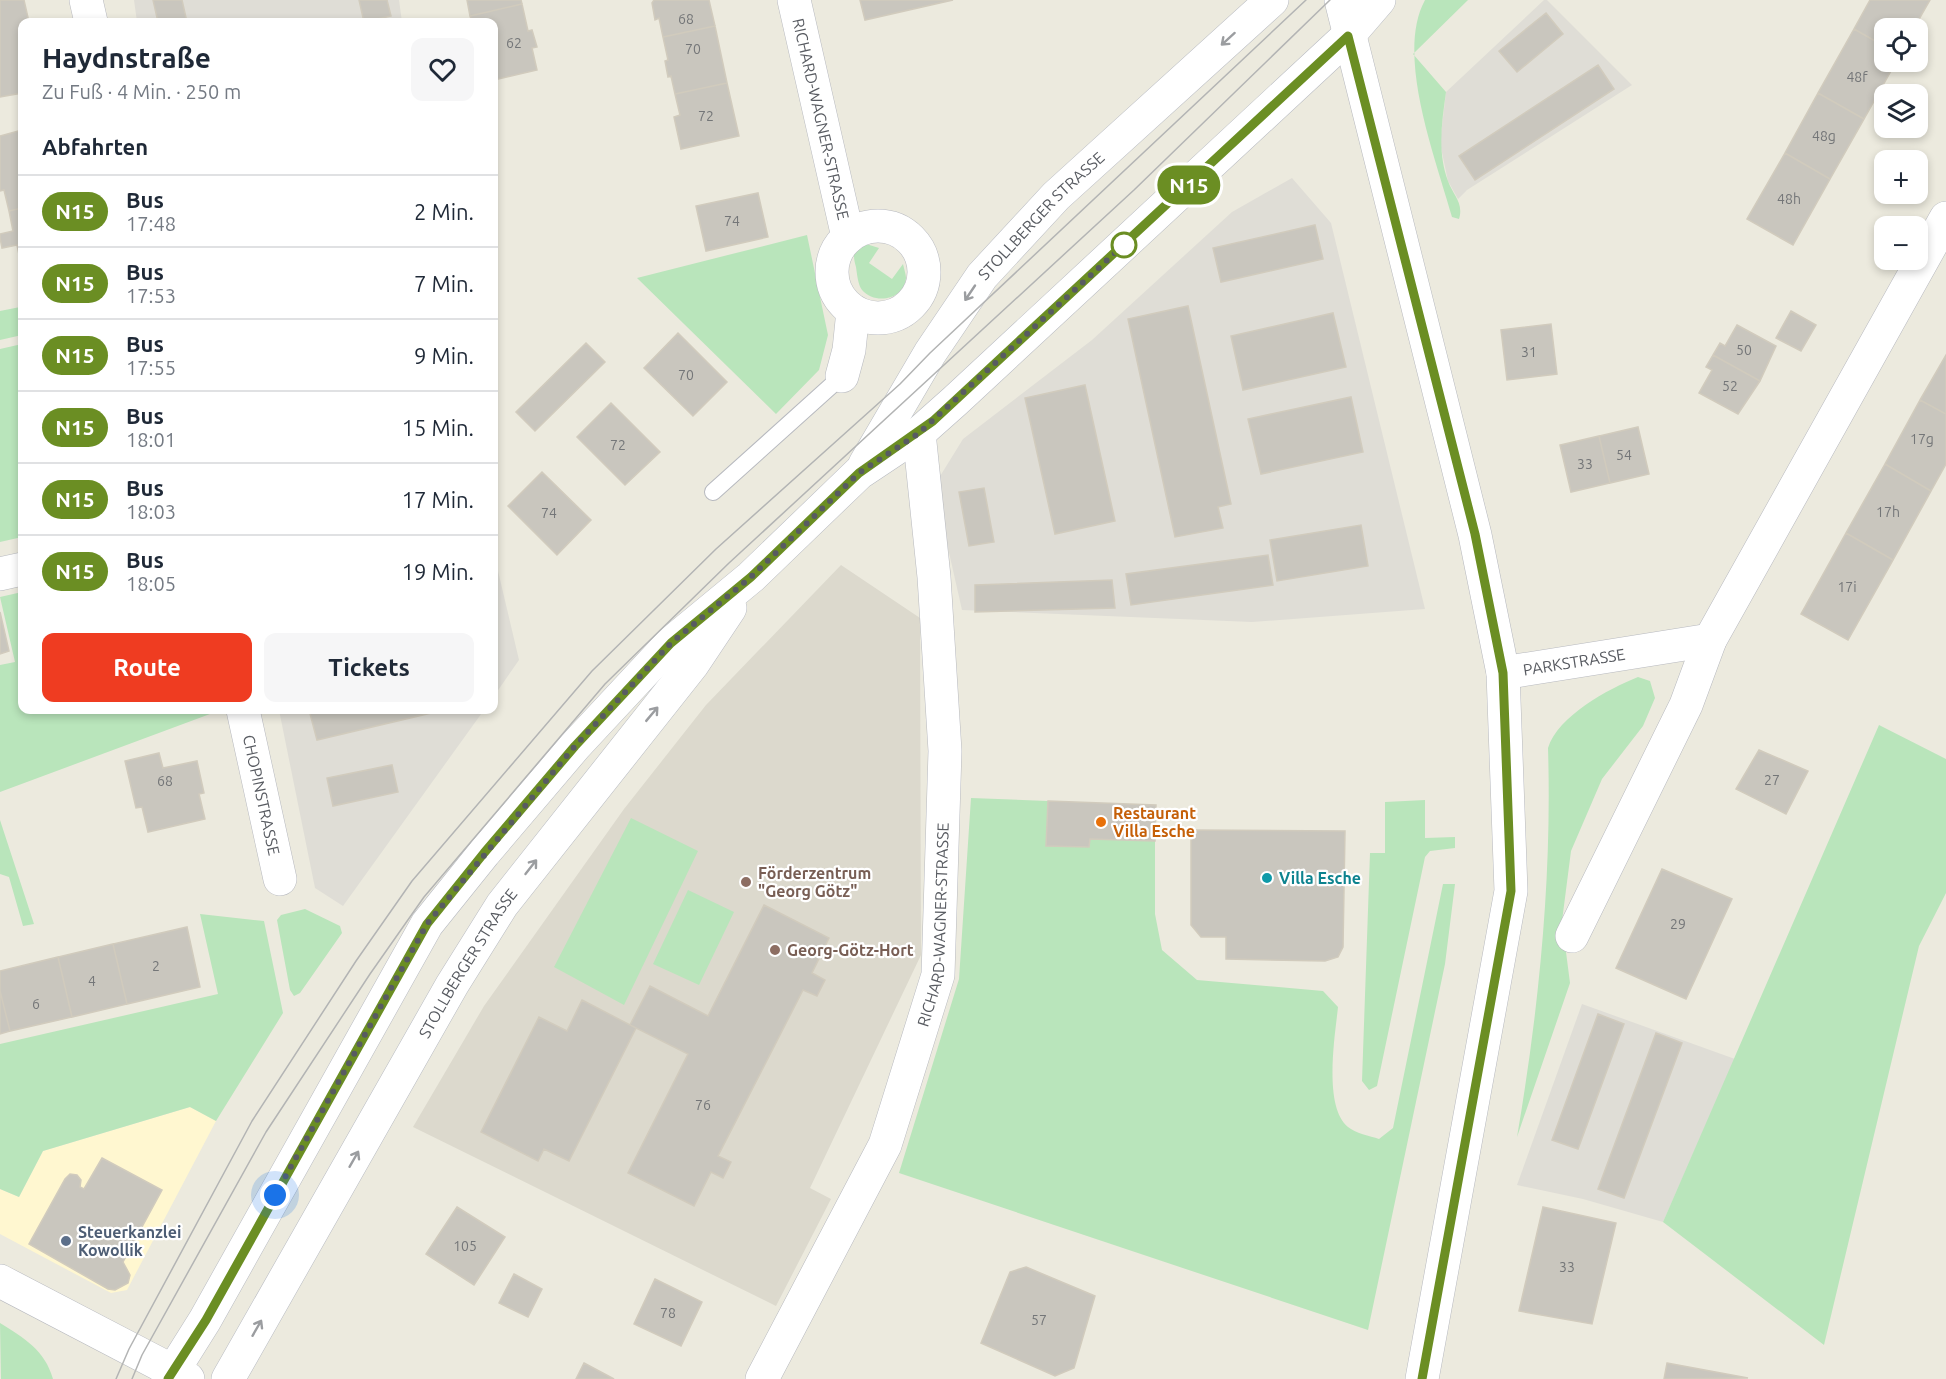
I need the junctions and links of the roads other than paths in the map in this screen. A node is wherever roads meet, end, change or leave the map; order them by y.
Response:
1 (86, 0) edge
2 (794, 0) edge
3 (1272, 0) edge
4 (1341, 0) edge
5 (1379, 0) edge
6 (90, 18) edge
7 (1348, 36) junction
8 (1946, 218) edge
9 (848, 237) junction
10 (853, 311) junction
11 (842, 376) joint
12 (919, 433) junction
13 (859, 473) junction
14 (713, 492) dead end
15 (18, 570) edge
16 (0, 574) edge
17 (751, 577) junction
18 (1710, 640) junction
19 (1503, 673) junction
20 (244, 714) edge
21 (280, 879) dead end
22 (1572, 936) dead end
23 (0, 1281) edge
24 (176, 1376) edge
25 (228, 1379) edge
26 (762, 1379) edge
27 (1422, 1379) edge

1 - 6 street
2 - 9 street, RICHARD-WAGNER-STRASSE
3 -> 13 street, STOLLBERGER STRASSE
4 - 7 street
5 - 7 street, STOLLBERGER STRASSE
7 - 12 street, STOLLBERGER STRASSE
7 - 19 street
8 - 18 street
9 - 10 street, RICHARD-WAGNER-STRASSE
9 - 10 street, RICHARD-WAGNER-STRASSE
10 - 11 street
11 - 14 lane
12 - 13 street, STOLLBERGER STRASSE
12 - 26 street, RICHARD-WAGNER-STRASSE
13 - 17 street, STOLLBERGER STRASSE
15 - 16 street
17 - 24 street, STOLLBERGER STRASSE
25 -> 17 street, STOLLBERGER STRASSE
18 - 19 street, PARKSTRASSE
18 - 22 street
19 - 27 street, PARKSTRASSE
20 - 21 street, CHOPINSTRASSE
23 - 24 street

